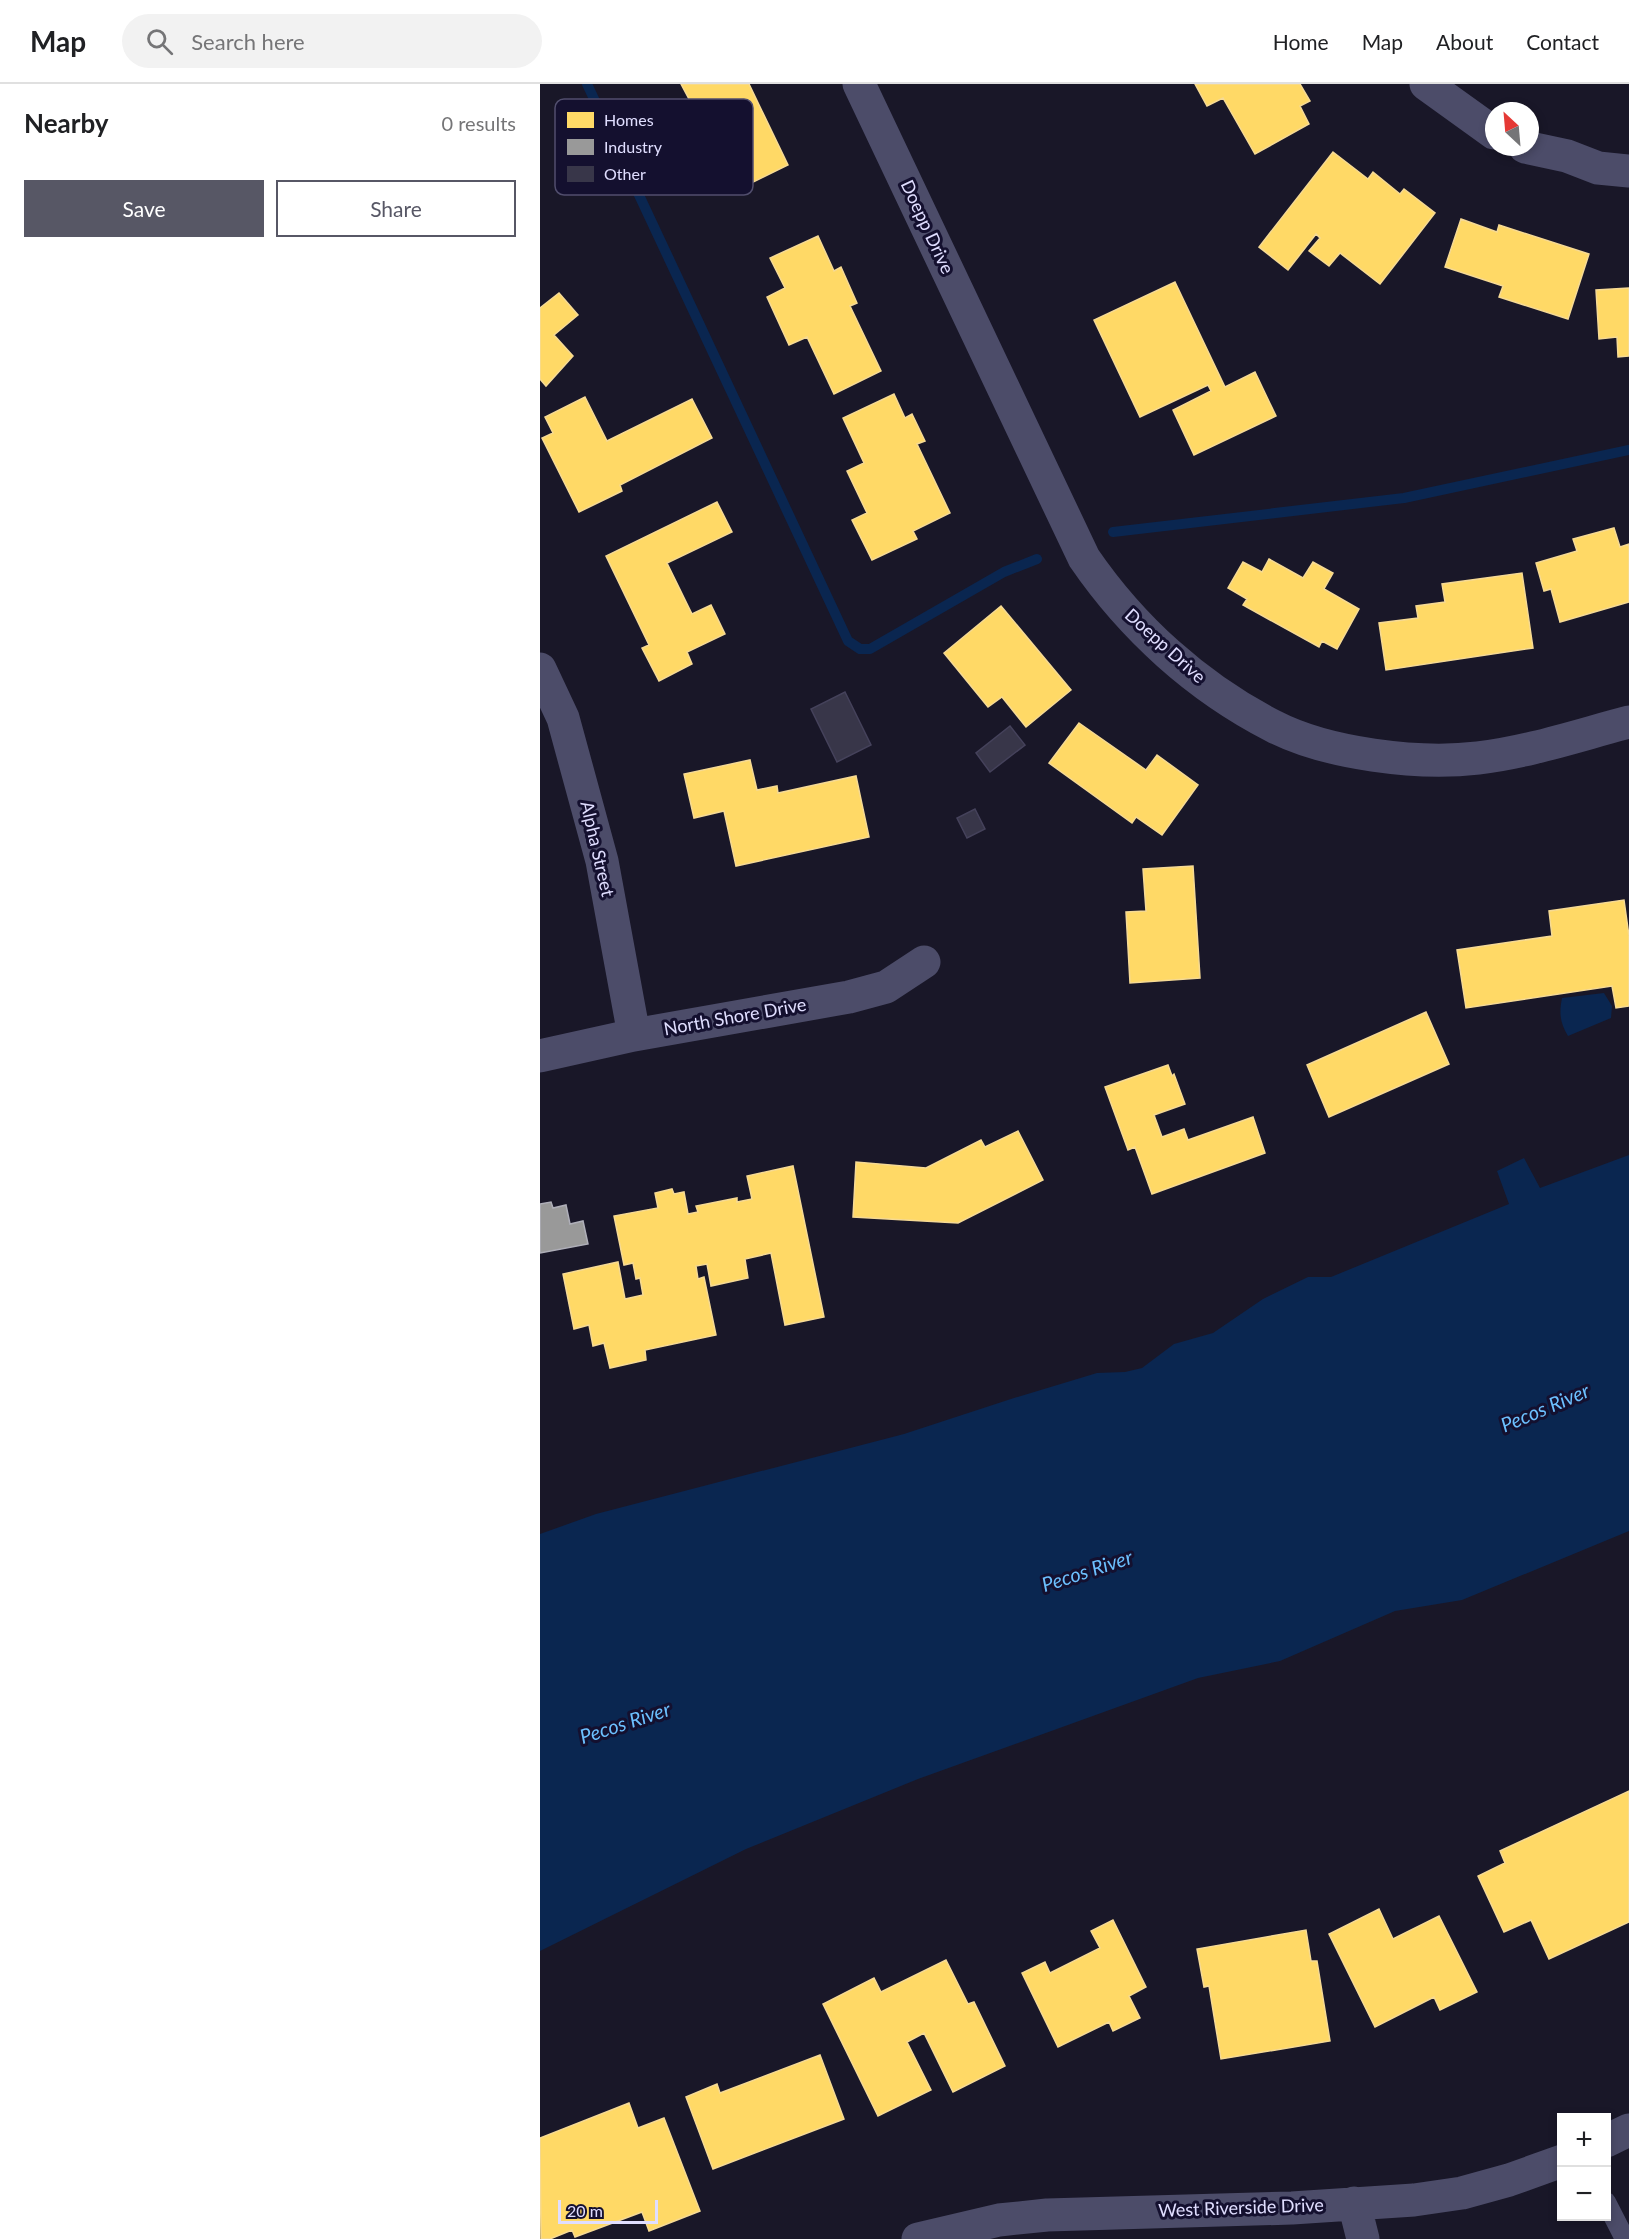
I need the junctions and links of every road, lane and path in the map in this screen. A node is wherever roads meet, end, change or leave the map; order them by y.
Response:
1 (859, 84) edge
2 (1426, 84) edge
3 (1485, 127) edge
4 (1539, 150) edge
5 (1629, 171) edge
6 (540, 669) edge
7 (1629, 722) edge
8 (924, 962) dead end
9 (634, 1035) junction
10 (540, 1056) edge
11 (1629, 2130) edge
12 (1611, 2139) edge
13 (1557, 2163) edge
14 (1354, 2203) junction
15 (1611, 2212) edge
16 (918, 2239) edge
17 (1363, 2239) edge
18 (1625, 2239) edge

1 - 7 street, Doepp Drive
2 - 3 street
4 - 5 street
6 - 9 street, Alpha Street
8 - 9 street, North Shore Drive
9 - 10 street, North Shore Drive
11 - 12 street
13 - 14 street, West Riverside Drive
14 - 16 street, West Riverside Drive
14 - 17 street
15 - 18 lane

